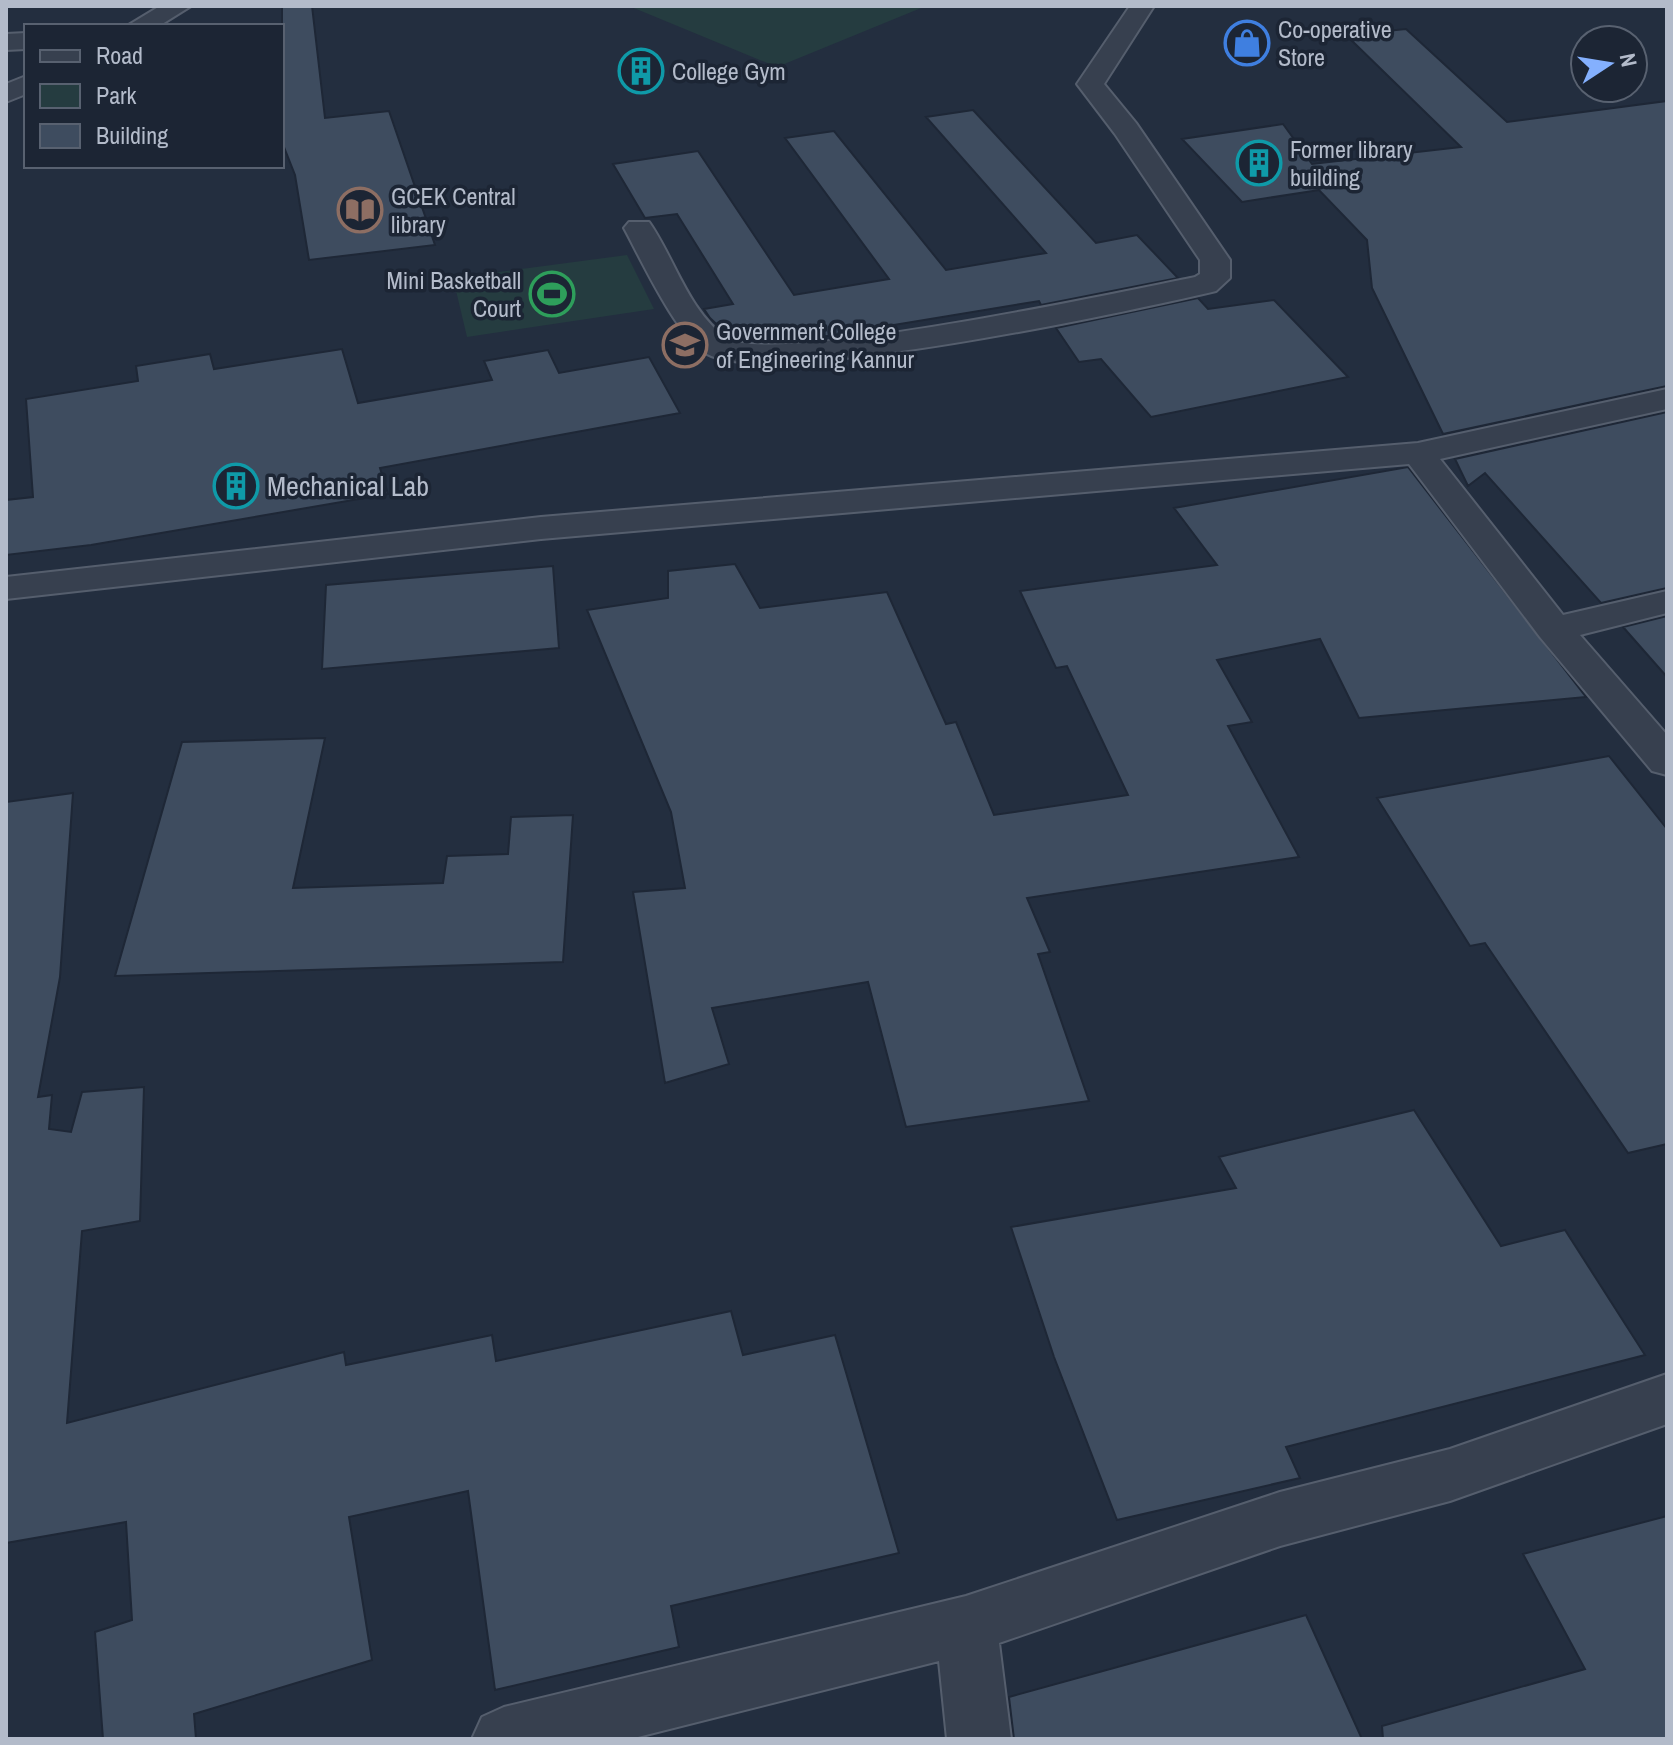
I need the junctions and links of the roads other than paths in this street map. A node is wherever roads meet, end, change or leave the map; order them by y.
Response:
1 (179, 6) edge
2 (1142, 6) edge
3 (144, 24) edge
4 (24, 85) edge
5 (6, 94) edge
6 (639, 228) dead end
7 (1667, 399) edge
8 (1418, 453) junction
9 (6, 588) edge
10 (1667, 602) edge
11 (1554, 629) junction
12 (1667, 761) edge
13 (1667, 1399) edge
14 (966, 1625) junction
15 (504, 1739) edge
16 (979, 1739) edge

1 - 3 street
2 - 6 street
4 - 5 street
7 - 8 street
8 - 9 street
8 - 11 street
10 - 11 street
11 - 12 street
13 - 14 street
14 - 15 street
14 - 16 street

